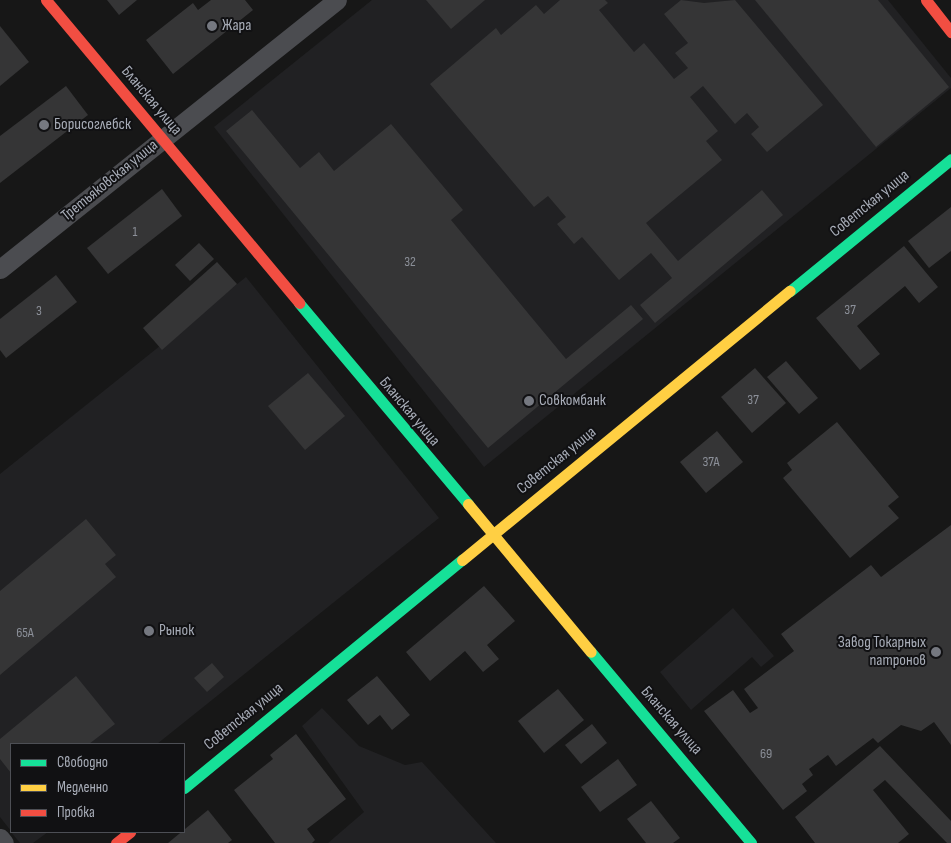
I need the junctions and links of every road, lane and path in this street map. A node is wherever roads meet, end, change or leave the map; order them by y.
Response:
1 (46, 0) edge
2 (337, 0) edge
3 (926, 0) edge
4 (951, 32) edge
5 (162, 140) junction
6 (951, 159) edge
7 (0, 269) edge
8 (491, 536) junction
9 (185, 787) edge
10 (129, 833) edge
11 (0, 838) edge
12 (4, 843) edge
13 (116, 843) edge
14 (751, 843) edge

1 - 5 street, Бланская улица
2 - 5 street, Третьяковская улица
3 - 4 street
5 - 7 street, Третьяковская улица
5 - 8 street, Бланская улица
6 - 8 street, Советская улица
8 - 9 street, Советская улица
8 - 14 street, Бланская улица
10 - 13 street
11 - 12 street

